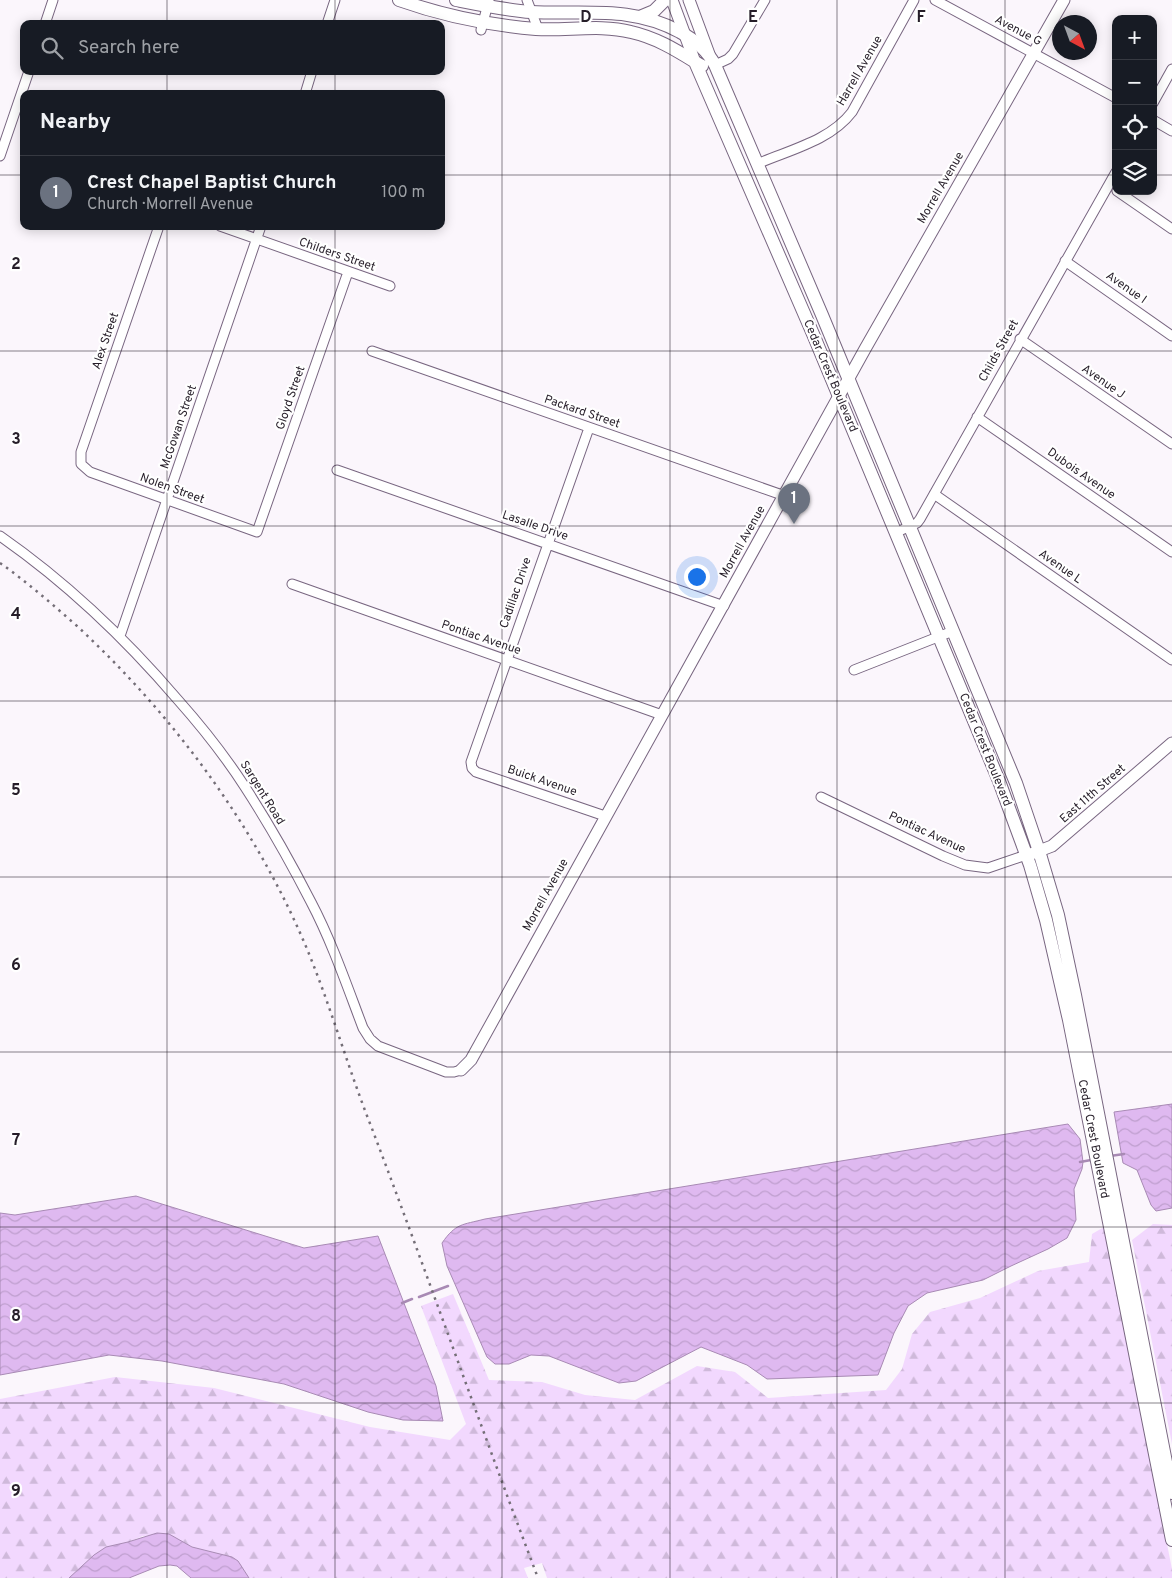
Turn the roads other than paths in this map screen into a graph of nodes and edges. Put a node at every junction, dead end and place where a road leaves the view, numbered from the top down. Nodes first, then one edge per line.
1 (52, 0) edge
2 (335, 0) edge
3 (399, 0) edge
4 (456, 0) edge
5 (665, 0) edge
6 (672, 0) edge
7 (689, 0) edge
8 (765, 0) edge
9 (914, 0) edge
10 (935, 0) edge
11 (1064, 0) edge
12 (488, 3) edge
13 (530, 6) edge
14 (642, 16) junction
15 (45, 20) edge
16 (328, 20) edge
17 (482, 26) junction
18 (538, 29) junction
19 (685, 34) junction
20 (1033, 53) junction
21 (712, 60) junction
22 (695, 62) junction
23 (1172, 69) edge
24 (27, 75) edge
25 (311, 75) edge
26 (22, 90) edge
27 (305, 90) edge
28 (20, 95) edge
29 (1112, 96) edge
30 (1157, 96) edge
31 (1157, 122) edge
32 (1172, 131) edge
33 (0, 156) edge
34 (757, 164) junction
35 (742, 170) junction
36 (1112, 192) edge
37 (1123, 195) edge
38 (1172, 229) edge
39 (158, 230) edge
40 (231, 230) edge
41 (260, 230) edge
42 (257, 239) junction
43 (1065, 261) junction
44 (348, 272) junction
45 (390, 286) dead end
46 (1172, 336) edge
47 (1020, 339) junction
48 (372, 351) dead end
49 (848, 380) junction
50 (839, 399) junction
51 (977, 417) junction
52 (588, 428) junction
53 (1172, 444) edge
54 (81, 464) joint
55 (337, 470) dead end
56 (934, 494) junction
57 (785, 496) junction
58 (168, 500) junction
59 (910, 527) junction
60 (258, 532) joint
61 (895, 533) junction
62 (0, 536) edge
63 (547, 543) junction
64 (1172, 552) edge
65 (292, 584) dead end
66 (724, 606) junction
67 (953, 630) junction
68 (120, 636) junction
69 (938, 637) junction
70 (506, 660) junction
71 (1172, 660) edge
72 (854, 670) dead end
73 (662, 715) junction
74 (1172, 743) edge
75 (472, 768) joint
76 (821, 797) dead end
77 (605, 816) junction
78 (1040, 851) junction
79 (1026, 855) junction
80 (1074, 1019) junction
81 (461, 1070) joint
82 (1172, 1493) edge
83 (1172, 1540) edge

1 - 15 street
2 - 16 street
3 - 17 main road
4 - 12 main road
5 - 14 main road
6 - 19 street, Cedar Crest Boulevard
7 - 21 street, Cedar Crest Boulevard
8 - 21 street
9 - 34 street, Harrell Avenue
10 - 20 street, Avenue G
11 - 20 street, Morrell Avenue
12 - 13 main road
12 - 17 street
13 - 14 main road
13 - 18 street
14 - 19 main road
17 - 18 main road
18 - 22 main road
19 - 21 main road
19 - 22 street, Cedar Crest Boulevard
20 - 29 street, Avenue G
20 - 49 street, Morrell Avenue
21 - 22 main road
21 - 34 main road, Cedar Crest Boulevard
22 - 35 main road, Cedar Crest Boulevard
23 - 30 street
24 - 26 street
25 - 27 street
28 - 33 street
31 - 32 street
34 - 35 main road
34 - 49 main road, Cedar Crest Boulevard
35 - 50 main road, Cedar Crest Boulevard
36 - 43 street, Childs Street
37 - 38 street
39 - 54 street, Alex Street
40 - 42 street, Childers Street
41 - 42 street, McGowan Street
42 - 44 street, Childers Street
42 - 58 street, McGowan Street
43 - 46 street, Avenue I
43 - 47 street, Childs Street
44 - 45 street, Childers Street
44 - 60 street, Gloyd Street
47 - 51 street, Childs Street
47 - 53 street, Avenue J
48 - 52 street, Packard Street
49 - 50 street, Morrell Avenue
49 - 59 main road, Cedar Crest Boulevard
50 - 57 street, Morrell Avenue
50 - 61 main road, Cedar Crest Boulevard
51 - 56 street, Childs Street
51 - 64 street, Dubois Avenue
52 - 57 street, Packard Street
52 - 63 street, Cadillac Drive
54 - 58 street, Nolen Street
55 - 63 street, Lasalle Drive
56 - 59 street, Childs Street
56 - 71 street, Avenue L
57 - 66 street, Morrell Avenue
58 - 60 street, Nolen Street
58 - 68 street, McGowan Street
59 - 61 street, Childs Street
59 - 67 main road, Cedar Crest Boulevard
61 - 69 main road, Cedar Crest Boulevard
62 - 68 street, Sargent Road
63 - 66 street, Lasalle Drive
63 - 70 street, Cadillac Drive
65 - 70 street, Pontiac Avenue
66 - 73 street, Morrell Avenue
67 - 69 street
67 - 78 main road, Cedar Crest Boulevard
68 - 81 street, Sargent Road
69 - 72 street
69 - 79 main road, Cedar Crest Boulevard
70 - 73 street, Pontiac Avenue
70 - 75 street, Cadillac Drive
73 - 77 street, Morrell Avenue
74 - 78 street, East 11th Street
75 - 77 street, Buick Avenue
76 - 79 street, Pontiac Avenue
77 - 81 street, Morrell Avenue
78 - 79 street, East 11th Street
78 - 80 main road, Cedar Crest Boulevard
79 - 80 main road, Cedar Crest Boulevard
80 - 82 main road, Cedar Crest Boulevard
80 - 83 main road, Cedar Crest Boulevard

